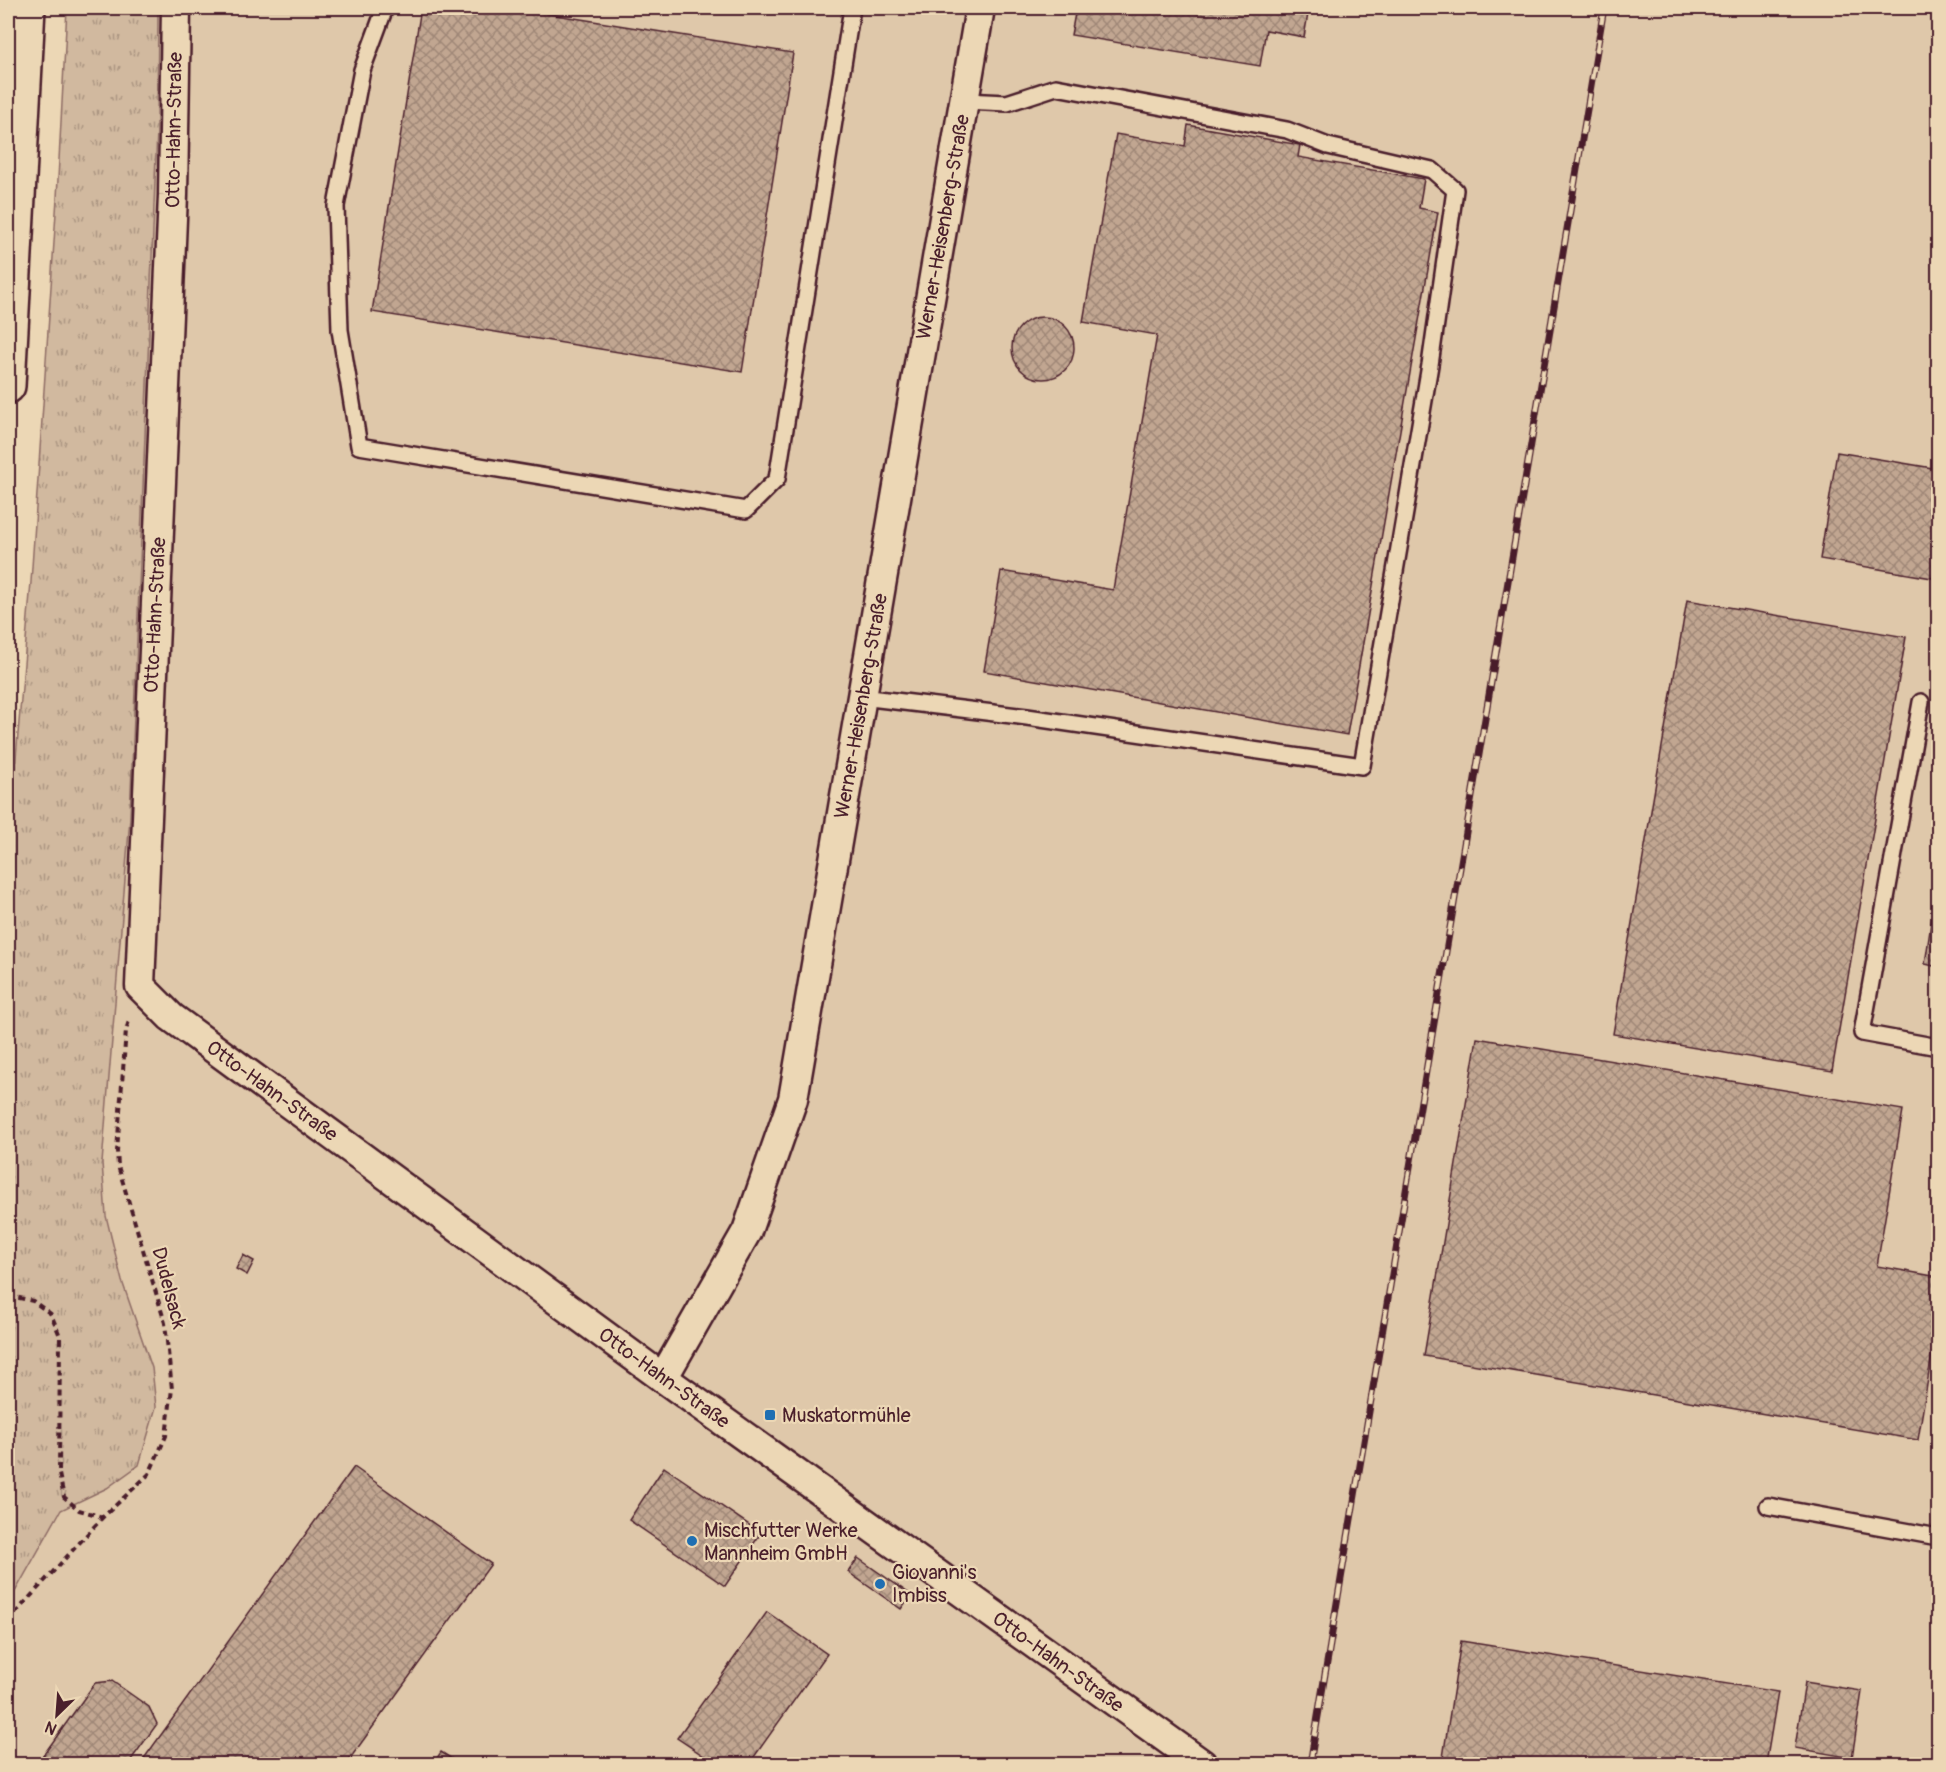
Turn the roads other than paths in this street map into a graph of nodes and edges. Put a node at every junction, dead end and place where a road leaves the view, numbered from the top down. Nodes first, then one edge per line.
1 (28, 8) edge
2 (176, 8) edge
3 (385, 8) edge
4 (852, 8) edge
5 (980, 8) edge
6 (964, 101) junction
7 (8, 386) edge
8 (862, 697) junction
9 (1921, 702) dead end
10 (1938, 1047) edge
11 (663, 1378) junction
12 (1768, 1506) dead end
13 (1938, 1537) edge
14 (1202, 1764) edge

1 - 7 main road
2 - 11 street, Otto-Hahn-Straße
3 - 4 lane
5 - 6 street, Werner-Heisenberg-Straße
6 - 8 street, Werner-Heisenberg-Straße
6 - 8 lane
8 - 11 street, Werner-Heisenberg-Straße
9 - 10 lane
11 - 14 street, Otto-Hahn-Straße
12 - 13 lane

